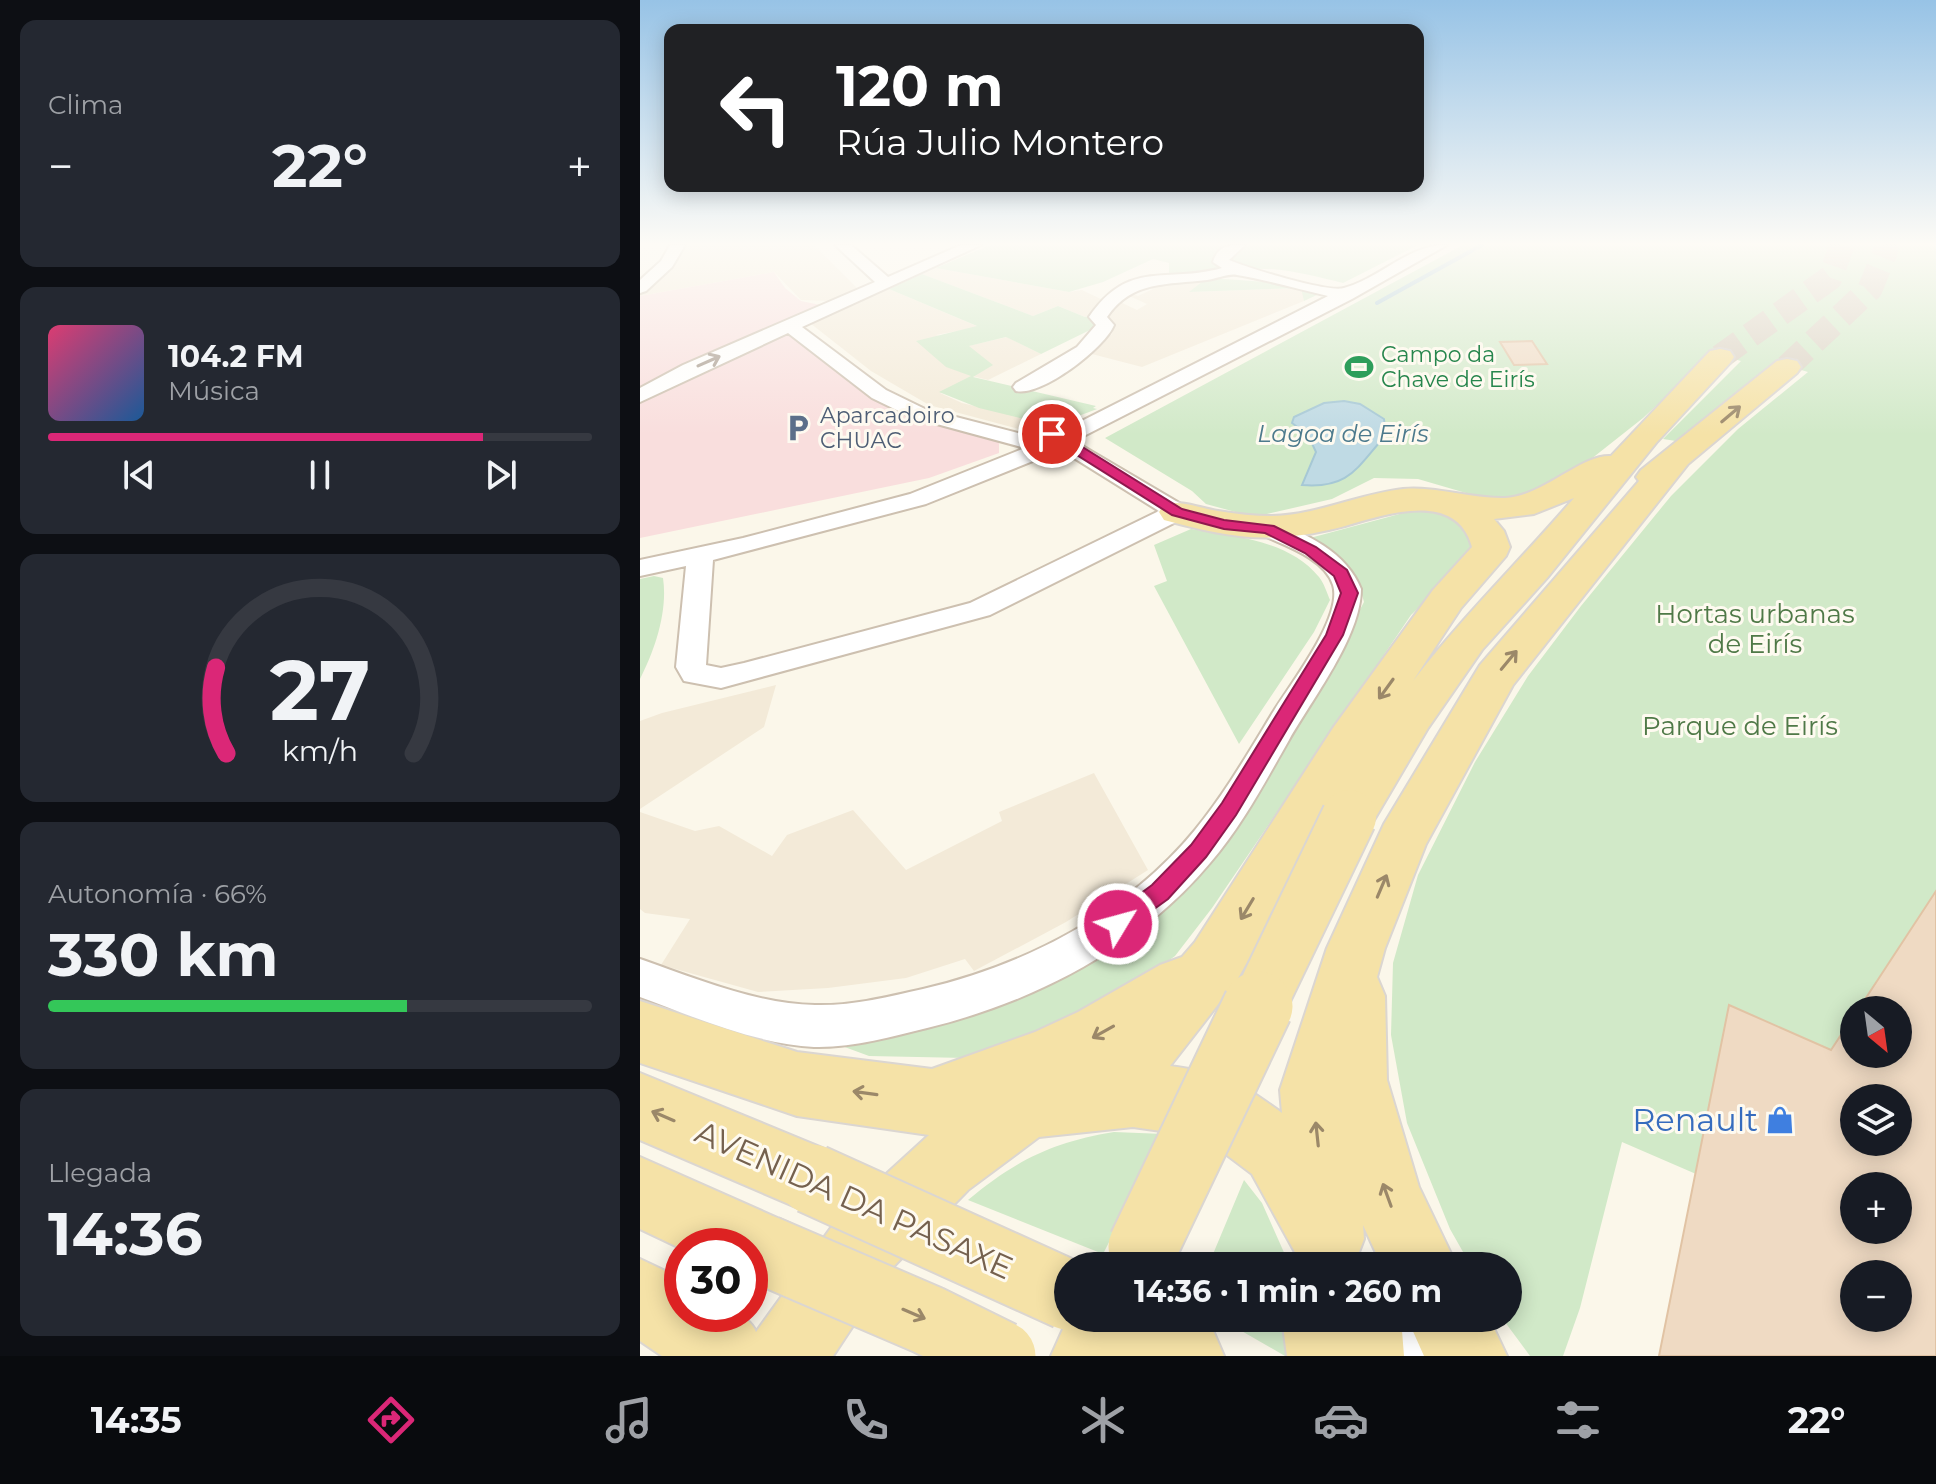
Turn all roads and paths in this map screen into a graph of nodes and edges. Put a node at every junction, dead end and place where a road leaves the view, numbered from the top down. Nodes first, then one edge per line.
1 (829, 308) edge
2 (1102, 308) edge
3 (1321, 308) edge
4 (787, 327) junction
5 (1720, 357) tunnel mouth
6 (1787, 367) tunnel mouth
7 (1023, 387) dead end
8 (640, 396) edge
9 (1072, 442) junction
10 (1034, 448) junction
11 (1660, 448) junction
12 (1609, 463) junction
13 (1439, 501) junction
14 (1177, 512) junction
15 (1269, 529) junction
16 (700, 557) junction
17 (640, 568) edge
18 (1431, 626) junction
19 (1356, 948) junction
20 (1216, 961) junction
21 (640, 978) edge
22 (640, 1032) edge
23 (925, 1102) junction
24 (1054, 1102) junction
25 (640, 1106) edge
26 (640, 1192) edge
27 (1140, 1252) edge
28 (1325, 1252) edge
29 (1327, 1252) edge
30 (1413, 1252) edge
31 (1054, 1289) edge
32 (640, 1297) edge
33 (1102, 1332) edge
34 (1142, 1332) edge
35 (1323, 1332) edge
36 (1363, 1332) edge
37 (1396, 1332) edge
38 (1454, 1332) edge
39 (775, 1352) edge
40 (1001, 1356) edge
41 (1091, 1356) edge
42 (1184, 1356) edge
43 (1327, 1356) edge
44 (1364, 1356) edge
45 (1421, 1356) edge
46 (1467, 1356) edge

1 - 4 street
2 - 7 street
3 - 9 street
8 -> 4 street
4 - 10 street
5 - 11 main road
11 -> 6 main road
9 - 10 street
9 - 14 street
10 - 16 street
11 - 12 main road
19 -> 11 main road
11 - 27 main road, bridge
12 - 13 main road
12 - 18 main road
13 - 15 main road
13 - 18 main road
14 - 15 main road
14 - 16 street
15 - 21 street
16 - 17 street
18 -> 20 main road
29 -> 19 main road
30 -> 19 main road
20 -> 23 main road
20 - 24 main road
23 -> 22 main road
23 - 24 main road
24 - 28 main road
24 - 39 main road
31 -> 25 main road, AVENIDA DA PASAXE, bridge
26 -> 40 main road, bridge
32 - 39 main road
33 - 41 main road
34 - 42 main road
35 - 43 main road
36 - 44 main road
37 - 45 street
38 - 46 main road

